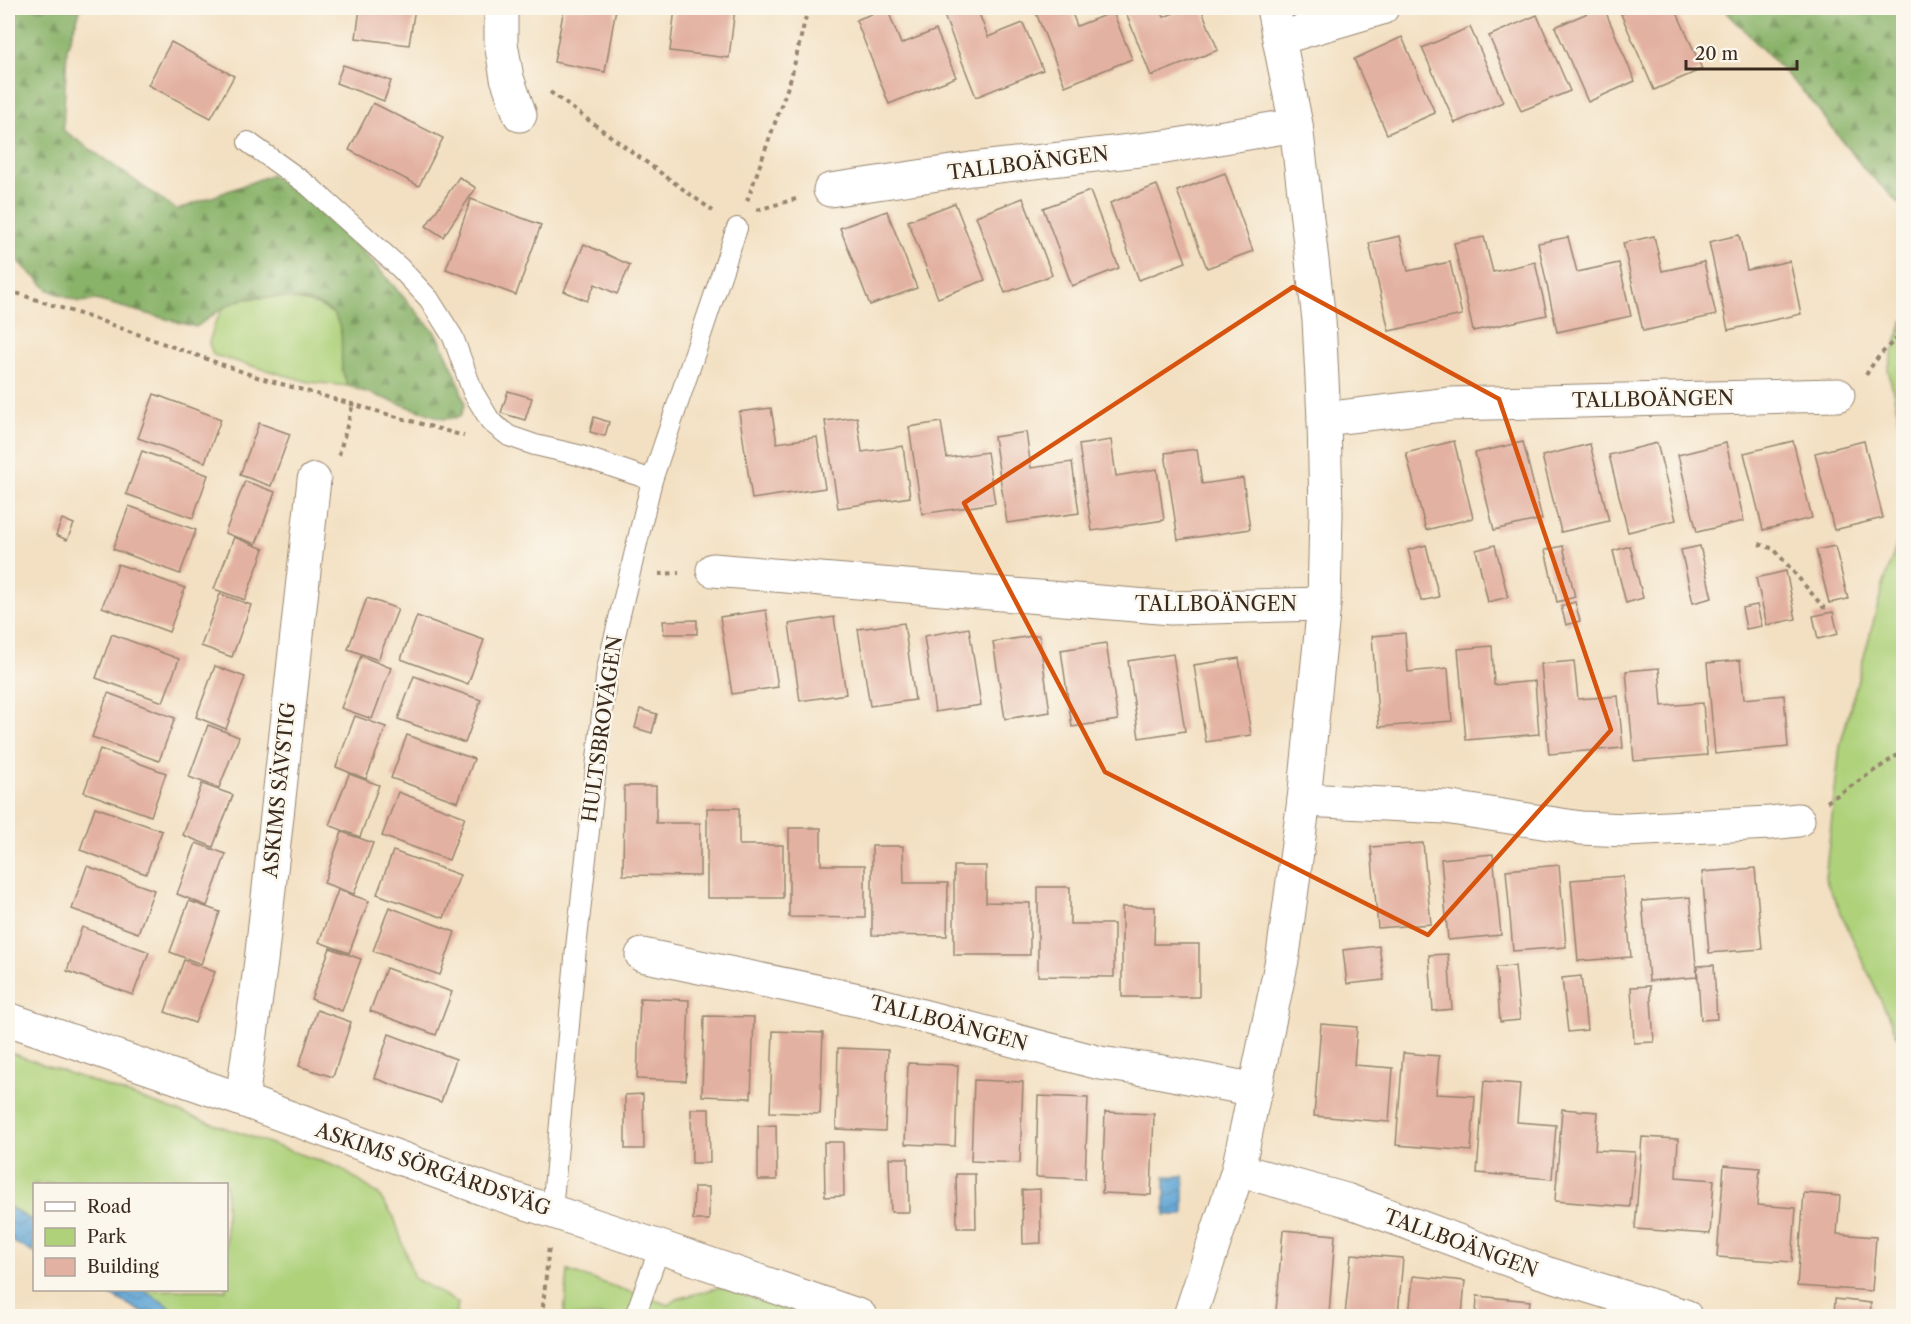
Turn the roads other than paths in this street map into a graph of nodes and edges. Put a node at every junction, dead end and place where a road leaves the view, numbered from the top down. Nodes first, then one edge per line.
1 (501, 8) edge
2 (1382, 8) edge
3 (1276, 23) edge
4 (520, 116) dead end
5 (1296, 124) junction
6 (248, 142) dead end
7 (830, 190) road end
8 (740, 221) road end
9 (1838, 394) road end
10 (1324, 419) junction
11 (314, 480) road end
12 (652, 480) junction
13 (713, 570) road end
14 (1324, 604) junction
15 (1304, 800) junction
16 (1798, 820) road end
17 (642, 955) dead end
18 (8, 1019) edge
19 (1256, 1090) junction
20 (242, 1100) junction
21 (1238, 1170) junction
22 (552, 1211) junction
23 (660, 1247) junction
24 (635, 1317) edge
25 (860, 1317) edge
26 (1190, 1317) edge
27 (1684, 1317) edge

1 - 4 street
2 - 3 street, TALLBOÄNGEN
3 - 5 street, TALLBOÄNGEN
5 - 7 street, TALLBOÄNGEN
5 - 10 street, TALLBOÄNGEN
6 - 12 lane
8 - 12 lane, HULTSBROVÄGEN
9 - 10 street, TALLBOÄNGEN
10 - 14 street, TALLBOÄNGEN
11 - 20 street, ASKIMS SÄVSTIG
12 - 22 lane, HULTSBROVÄGEN
13 - 14 street, TALLBOÄNGEN
14 - 15 street, TALLBOÄNGEN
15 - 16 street
15 - 19 street, TALLBOÄNGEN
17 - 19 street, TALLBOÄNGEN
18 - 20 street, ASKIMS SÖRGÅRDSVÄG
19 - 21 street, TALLBOÄNGEN
20 - 22 street, ASKIMS SÖRGÅRDSVÄG
21 - 26 street, TALLBOÄNGEN
21 - 27 street, TALLBOÄNGEN
22 - 23 street, ASKIMS SÖRGÅRDSVÄG
23 - 24 lane
23 - 25 street, ASKIMS SÖRGÅRDSVÄG

